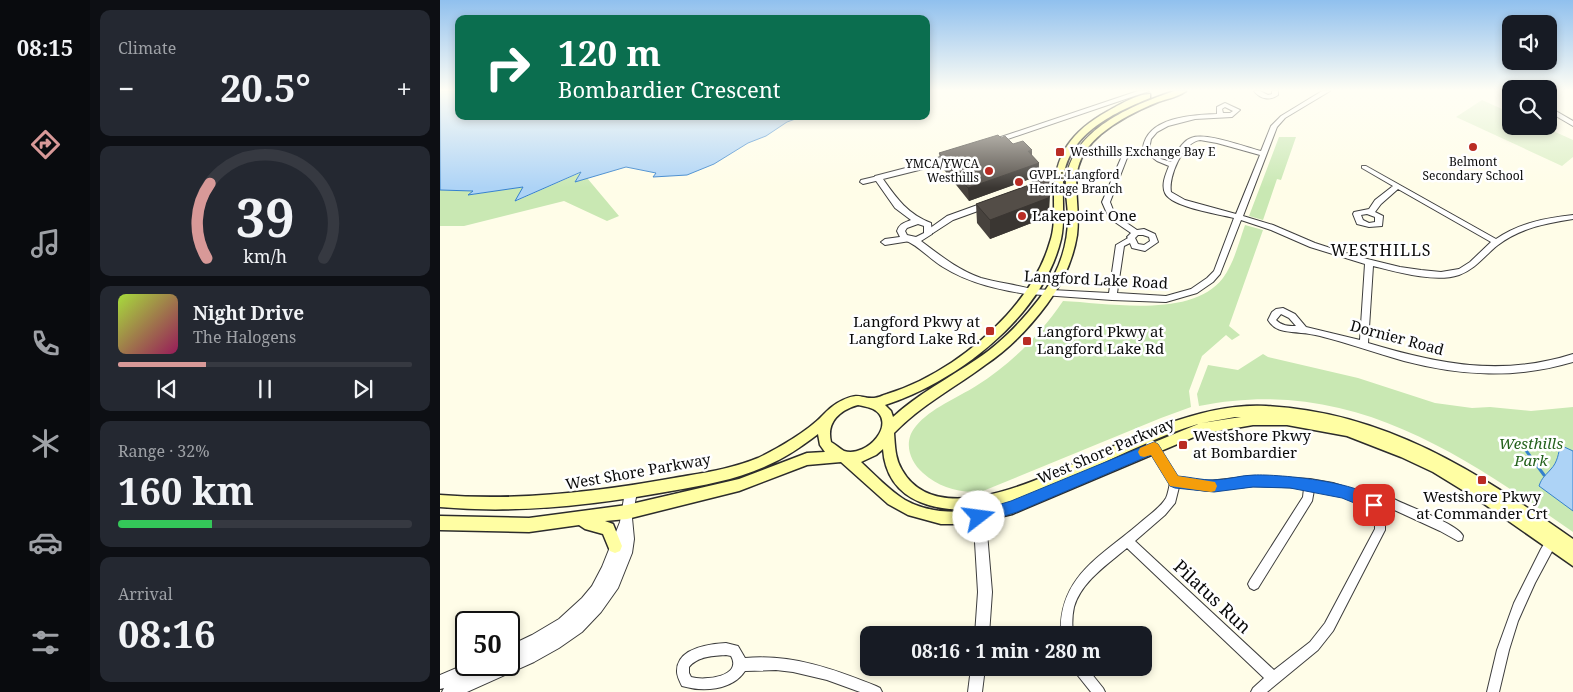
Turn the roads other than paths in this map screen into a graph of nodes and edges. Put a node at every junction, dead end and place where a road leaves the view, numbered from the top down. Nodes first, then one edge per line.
1 (1045, 123) edge
2 (1095, 123) edge
3 (1113, 123) edge
4 (1168, 123) edge
5 (1276, 123) edge
6 (988, 142) edge
7 (1146, 150) junction
8 (960, 152) edge
9 (1261, 154) junction
10 (1174, 165) junction
11 (1364, 167) dead end
12 (878, 178) junction
13 (863, 182) dead end
14 (1058, 186) junction
15 (1071, 186) junction
16 (1397, 186) junction
17 (1030, 190) edge
18 (992, 203) edge
19 (898, 206) junction
20 (1371, 212) dead end
21 (1573, 217) edge
22 (1238, 218) junction
23 (925, 228) junction
24 (902, 229) junction
25 (910, 240) junction
26 (1496, 242) junction
27 (933, 254) junction
28 (1368, 261) junction
29 (1032, 292) junction
30 (1049, 294) junction
31 (1112, 298) junction
32 (1303, 329) dead end
33 (1364, 344) junction
34 (1573, 358) edge
35 (875, 403) junction
36 (827, 420) junction
37 (888, 432) junction
38 (1150, 443) junction
39 (844, 457) junction
40 (1175, 482) junction
41 (1310, 484) junction
42 (631, 492) junction
43 (440, 501) edge
44 (978, 503) junction
45 (1374, 505) junction
46 (979, 517) junction
47 (626, 518) junction
48 (576, 520) junction
49 (440, 523) edge
50 (1458, 536) dead end
51 (1554, 539) junction
52 (1127, 540) junction
53 (615, 546) junction
54 (1573, 547) edge
55 (1573, 560) edge
56 (1254, 584) dead end
57 (983, 626) edge
58 (1066, 626) edge
59 (520, 648) edge
60 (740, 665) dead end
61 (455, 676) edge
62 (977, 676) edge
63 (1086, 676) edge
64 (1273, 678) junction
65 (440, 682) edge
66 (449, 692) edge
67 (876, 692) edge
68 (974, 692) edge
69 (1099, 692) edge
70 (1256, 692) edge
71 (1493, 692) edge

1 - 6 street
2 - 14 main road
3 - 15 main road
4 - 7 street
5 - 9 street, Langford Lake Road
7 - 10 street
7 - 31 street
8 - 12 street
9 - 10 street
9 - 22 street, Langford Lake Road
10 - 22 street
11 - 16 street
12 - 13 street
12 - 19 street
14 - 15 street
14 - 17 street
14 - 29 main road
15 - 30 main road
16 - 20 street
16 - 26 street
18 - 23 street
19 - 23 street
19 - 24 street
21 - 26 street
22 - 28 street
22 - 31 street, Langford Lake Road
23 - 24 street
23 - 25 street
23 - 27 street, Langford Lake Road
24 - 25 street, Langford Lake Road
24 - 25 street
25 - 27 street, Langford Lake Road
26 - 28 street
27 - 29 street, Langford Lake Road
28 - 33 street
29 - 30 street, Langford Lake Road
29 - 35 main road
30 - 31 street, Langford Lake Road
30 - 37 main road
32 - 33 street, Dornier Road
33 - 34 street, Dornier Road
35 - 36 main road
35 - 37 main road
36 - 39 main road
36 - 42 main road, West Shore Parkway
37 - 39 main road
37 - 44 main road, West Shore Parkway
38 - 40 street
38 - 44 main road, West Shore Parkway
38 - 46 main road, West Shore Parkway
38 - 51 main road, West Shore Parkway
39 - 46 main road, West Shore Parkway
39 - 47 main road
40 - 41 street
40 - 52 street
41 - 45 street
41 - 56 street
42 - 43 main road, West Shore Parkway
42 - 47 street
44 - 46 street
45 - 50 street
45 - 64 street
46 - 57 street
47 - 48 main road
47 - 53 street
47 - 66 street
48 - 49 main road
48 - 53 main road
51 - 54 main road, West Shore Parkway
51 - 55 main road, West Shore Parkway
51 - 71 street
52 - 58 street
52 - 64 street, Pilatus Run
53 - 59 street
60 - 67 street
61 - 65 street
62 - 68 street
63 - 69 street
64 - 70 street

